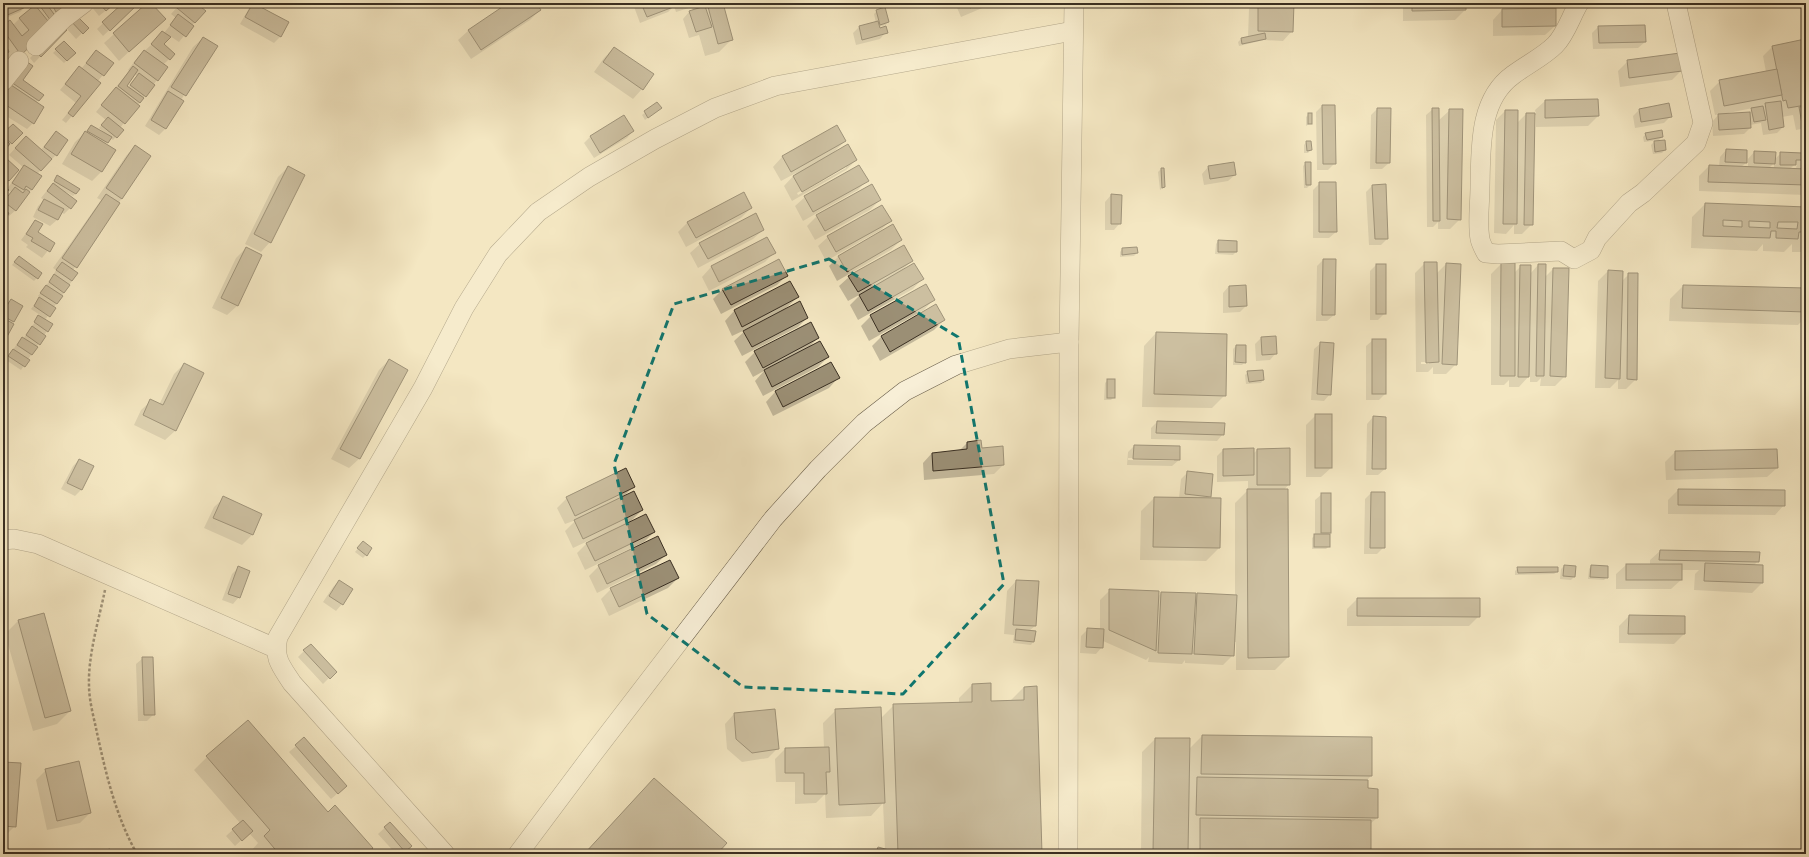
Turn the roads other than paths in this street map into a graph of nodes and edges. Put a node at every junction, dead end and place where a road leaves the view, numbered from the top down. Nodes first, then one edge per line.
1 (84, 3) edge
2 (1074, 3) edge
3 (1579, 3) edge
4 (1676, 3) edge
5 (1073, 31) junction
6 (36, 46) dead end
7 (19, 61) dead end
8 (3, 80) edge
9 (1069, 342) junction
10 (3, 540) edge
11 (275, 648) junction
12 (445, 854) edge
13 (518, 854) edge
14 (1068, 854) edge

1 - 6 street
2 - 5 street
3 - 4 street
5 - 9 street
5 - 11 street
7 - 8 street
9 - 13 street
9 - 14 street
10 - 11 street
11 - 12 street

